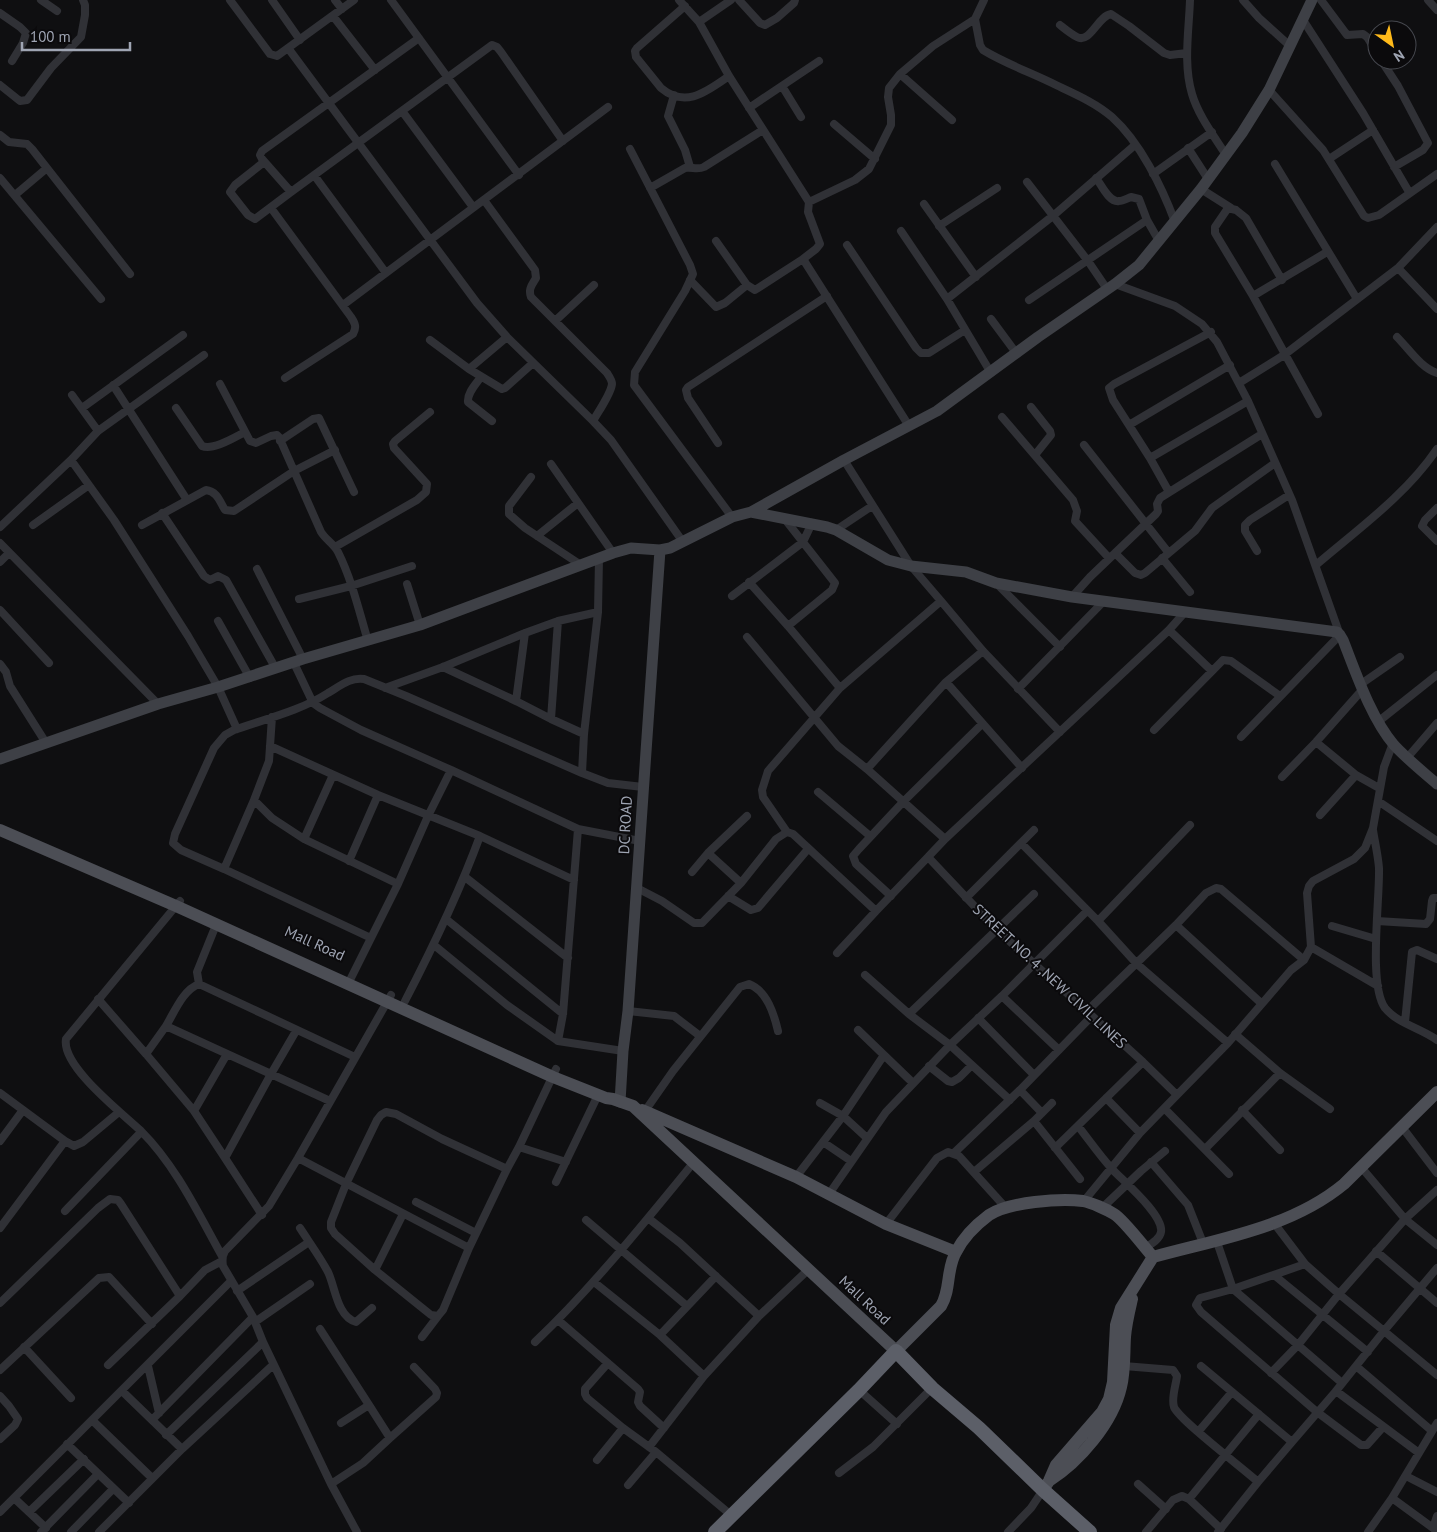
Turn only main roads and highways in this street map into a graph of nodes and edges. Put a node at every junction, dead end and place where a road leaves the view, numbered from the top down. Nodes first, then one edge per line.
1 (1313, 1) edge
2 (752, 512) junction
3 (660, 550) junction
4 (0, 759) edge
5 (1437, 784) edge
6 (0, 821) edge
7 (0, 830) edge
8 (178, 904) junction
9 (349, 981) junction
10 (388, 998) junction
11 (554, 1073) junction
12 (1437, 1092) edge
13 (622, 1102) junction
14 (956, 1252) junction
15 (1149, 1252) junction
16 (1134, 1288) junction
17 (896, 1351) junction
18 (1046, 1485) junction
19 (714, 1532) edge
20 (1090, 1532) edge

1 - 2 main road
2 - 3 main road
2 - 5 main road
3 - 4 main road
3 - 13 main road, DC ROAD
6 - 8 main road, Mall Road
7 - 8 main road, Mall Road
8 - 9 main road, Mall Road
8 - 9 main road, Mall Road
9 - 10 main road, Mall Road
10 - 11 main road, Mall Road
10 - 11 main road, Mall Road
11 - 13 main road, Mall Road
11 - 13 main road, Mall Road
12 - 15 main road
13 - 14 main road
13 - 17 main road, Mall Road
14 - 15 main road
14 - 17 main road
15 - 16 main road
16 - 18 main road
16 - 18 main road
17 - 18 highway, Mall Road
17 - 19 highway
18 - 20 highway, Mall Road

